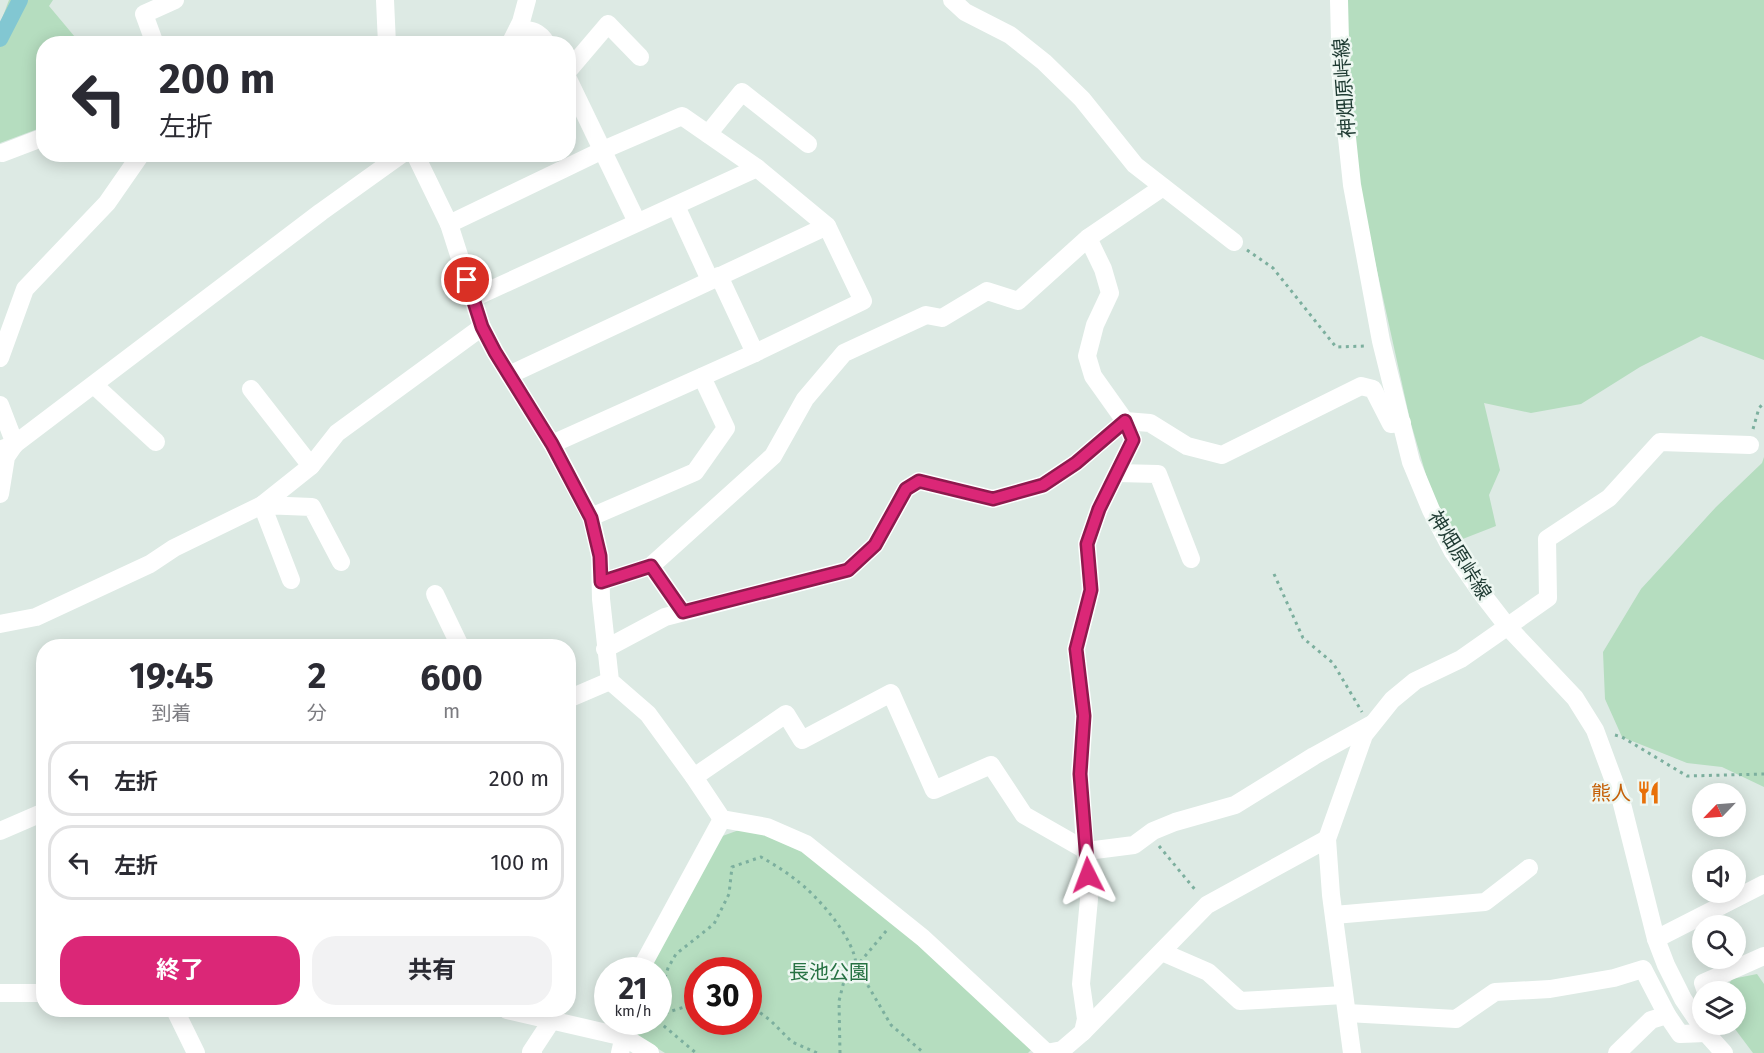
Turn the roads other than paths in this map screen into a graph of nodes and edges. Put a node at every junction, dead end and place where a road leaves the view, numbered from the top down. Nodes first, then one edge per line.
1 (175, 0) edge
2 (385, 0) edge
3 (527, 0) edge
4 (951, 0) edge
5 (1339, 0) edge
6 (152, 36) edge
7 (387, 36) edge
8 (514, 36) edge
9 (542, 36) edge
10 (640, 57) dead end
11 (576, 62) edge
12 (576, 95) edge
13 (708, 134) junction
14 (36, 140) edge
15 (808, 144) dead end
16 (603, 150) junction
17 (2, 153) dead end
18 (135, 162) edge
19 (391, 162) edge
20 (419, 162) edge
21 (758, 168) junction
22 (1163, 187) junction
23 (676, 206) junction
24 (637, 222) junction
25 (449, 224) junction
26 (827, 226) junction
27 (1088, 238) junction
28 (1234, 242) road end
29 (715, 278) junction
30 (473, 298) junction
31 (482, 327) junction
32 (755, 353) junction
33 (0, 358) edge
34 (509, 375) junction
35 (702, 377) junction
36 (94, 385) junction
37 (251, 389) dead end
38 (0, 405) edge
39 (1125, 421) junction
40 (1402, 423) junction
41 (156, 442) dead end
42 (552, 444) junction
43 (1749, 446) road end
44 (7, 447) edge
45 (311, 466) junction
46 (1117, 473) junction
47 (0, 494) edge
48 (262, 505) junction
49 (591, 518) junction
50 (1191, 559) dead end
51 (341, 562) dead end
52 (651, 566) junction
53 (291, 580) dead end
54 (601, 582) junction
55 (435, 594) dead end
56 (683, 612) junction
57 (0, 624) edge
58 (1508, 626) junction
59 (457, 639) edge
60 (605, 649) junction
61 (610, 681) junction
62 (576, 696) edge
63 (1370, 725) junction
64 (694, 777) junction
65 (36, 815) edge
66 (722, 819) junction
67 (0, 831) edge
68 (1327, 839) junction
69 (1087, 851) junction
70 (1529, 868) dead end
71 (1764, 884) edge
72 (1334, 915) junction
73 (1656, 939) junction
74 (1162, 951) junction
75 (1764, 956) edge
76 (647, 957) edge
77 (1708, 981) edge
78 (0, 993) edge
79 (36, 993) edge
80 (1346, 1004) junction
81 (1692, 1010) edge
82 (1667, 1015) junction
83 (178, 1017) edge
84 (538, 1017) edge
85 (552, 1020) junction
86 (1083, 1032) junction
87 (1692, 1032) edge
88 (1712, 1035) edge
89 (623, 1037) edge
90 (1055, 1052) edge
91 (196, 1053) edge
92 (533, 1053) edge
93 (650, 1053) edge
94 (1352, 1053) edge
95 (1617, 1053) edge
96 (1724, 1053) edge

1 - 6 street
2 - 7 street
3 - 8 street
4 - 22 street
5 - 40 street, 神畑原峠線
8 - 9 street
10 - 11 street
12 - 16 street
13 - 15 street
13 - 16 street
13 - 21 street
14 - 17 street
16 - 24 street
16 - 25 street
18 - 33 street
19 - 36 street
20 - 25 street
21 - 23 street
21 - 26 street
22 - 27 street
22 - 28 street
23 - 24 street
23 - 29 street
24 - 30 street
25 - 30 street
26 - 29 street
26 - 32 street
27 - 39 street
27 - 52 street
29 - 32 street
29 - 34 street
30 - 31 street
31 - 34 street
31 - 45 street
32 - 35 street
34 - 42 street
35 - 42 street
35 - 49 street
36 - 41 street
36 - 44 street
37 - 45 street
38 - 44 street
39 - 40 street
39 - 46 street
39 - 56 street
40 - 58 street, 神畑原峠線
42 - 49 street
43 - 58 street
44 - 47 street
45 - 48 street
46 - 50 street
46 - 69 street
48 - 51 street
48 - 53 street
48 - 57 street
49 - 54 street
52 - 54 street
52 - 56 street
54 - 60 street
55 - 59 street
56 - 60 street
58 - 63 street
58 - 73 street, 神畑原峠線
60 - 61 street
61 - 62 street
61 - 64 street
63 - 68 street
63 - 69 street
64 - 66 street
64 - 69 street
65 - 67 street
66 - 76 street
66 - 90 street
68 - 72 street
68 - 74 street
69 - 86 street
70 - 72 street
71 - 73 street
72 - 80 street
73 - 81 street, 神畑原峠線
74 - 80 street
74 - 86 street
75 - 77 street
78 - 79 street
80 - 82 street
80 - 94 street
82 - 87 street
82 - 95 street
83 - 91 street
84 - 85 street
85 - 89 street
85 - 92 street
86 - 90 street
88 - 96 street, 神畑原峠線
89 - 93 street

